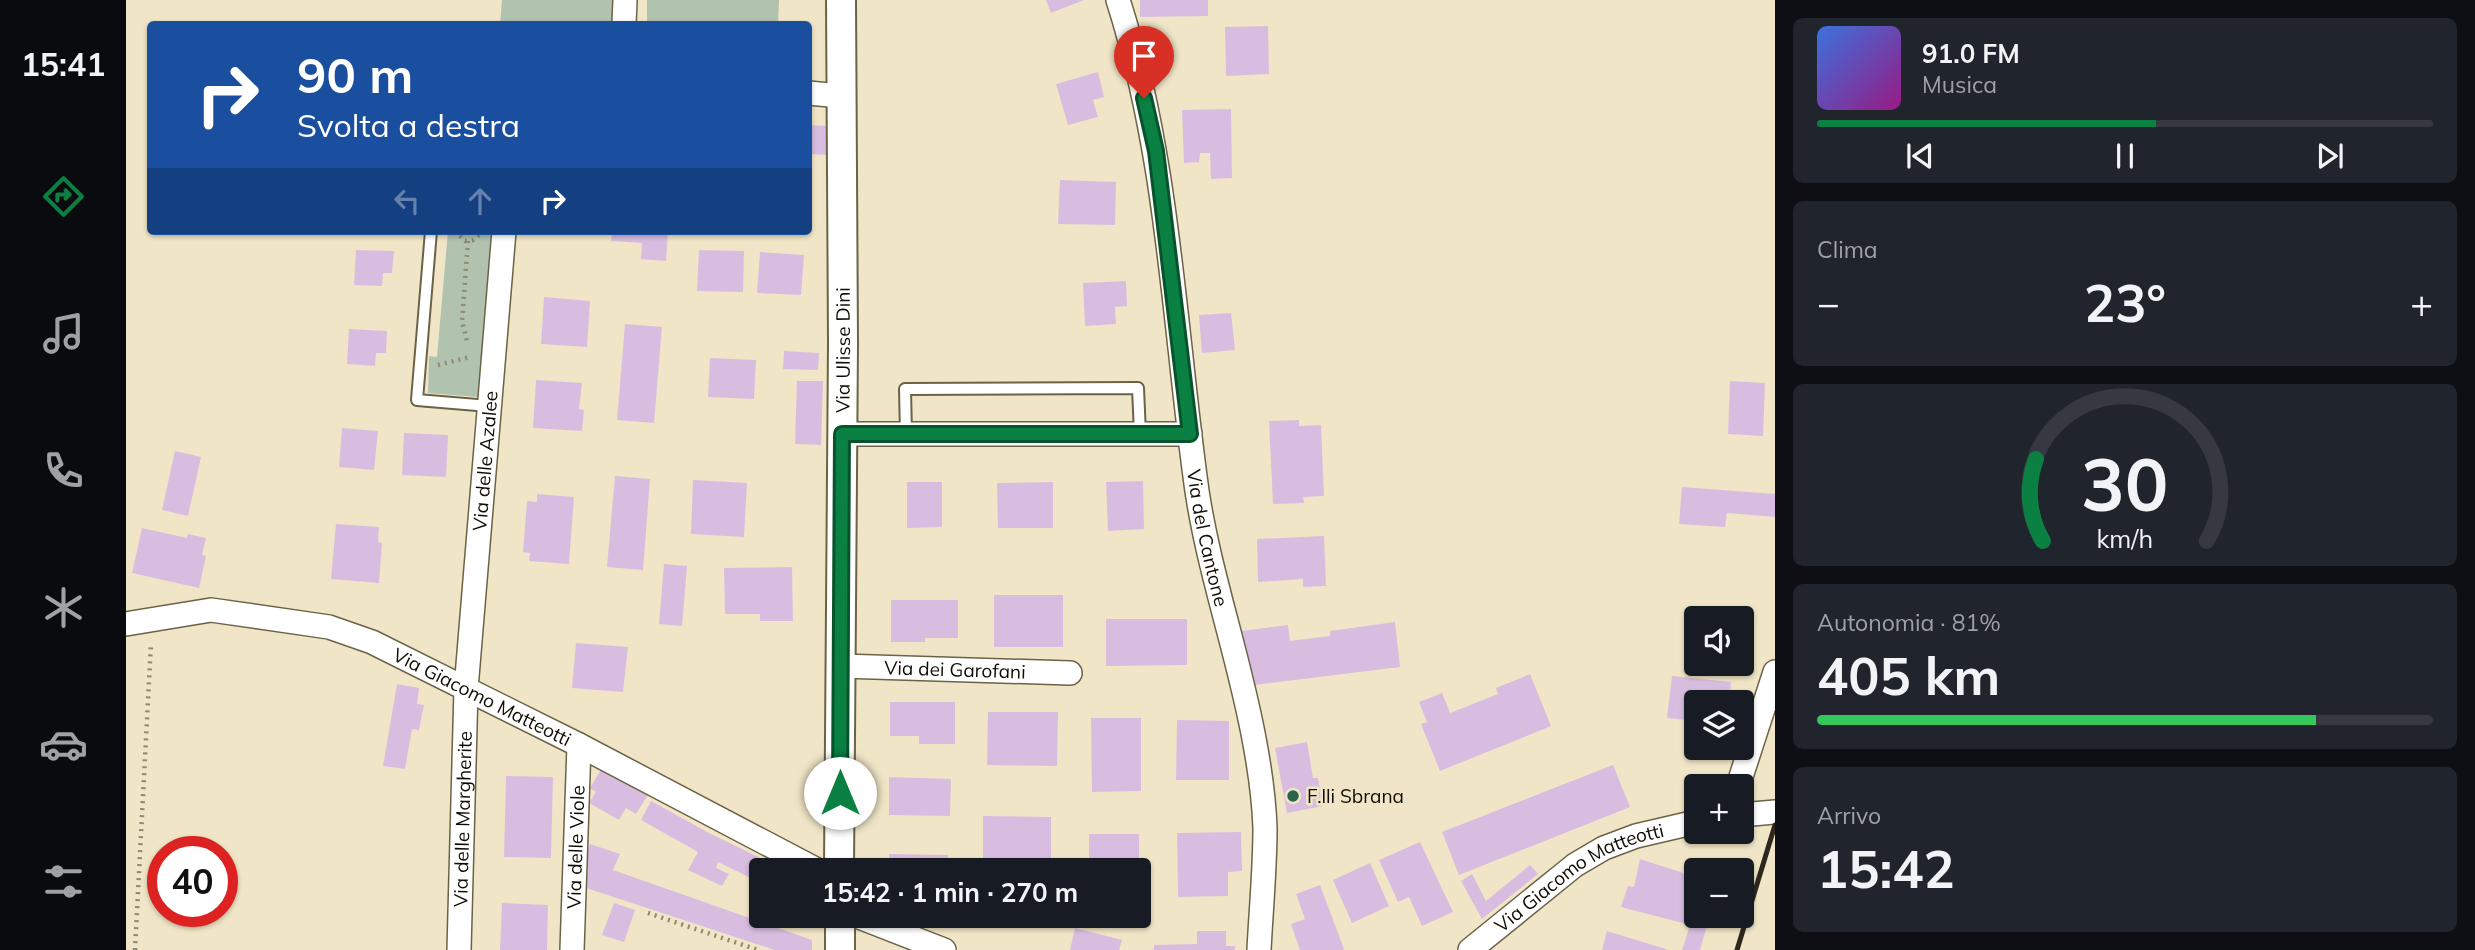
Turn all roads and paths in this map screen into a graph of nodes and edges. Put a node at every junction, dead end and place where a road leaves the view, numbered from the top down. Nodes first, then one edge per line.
1 (625, 0) edge
2 (841, 0) edge
3 (1118, 0) edge
4 (624, 21) edge
5 (812, 93) edge
6 (841, 96) junction
7 (431, 235) edge
8 (458, 235) edge
9 (478, 235) edge
10 (502, 235) edge
11 (468, 241) junction
12 (470, 357) junction
13 (420, 368) junction
14 (479, 405) junction
15 (842, 434) junction
16 (906, 434) junction
17 (1140, 434) junction
18 (1190, 434) junction
19 (152, 620) junction
20 (126, 624) edge
21 (841, 666) junction
22 (1070, 673) dead end
23 (1775, 673) edge
24 (466, 689) junction
25 (579, 745) junction
26 (1742, 774) edge
27 (1775, 812) edge
28 (1754, 814) edge
29 (1684, 825) edge
30 (794, 858) edge
31 (839, 858) edge
32 (648, 913) dead end
33 (840, 928) edge
34 (887, 928) edge
35 (135, 950) edge
36 (459, 950) edge
37 (572, 950) edge
38 (758, 950) edge
39 (840, 950) edge
40 (944, 950) edge
41 (1259, 950) edge
42 (1471, 950) edge

1 - 4 street
2 - 6 street, Via Ulisse Dini
3 - 18 street, Via del Cantone
5 - 6 street
6 - 15 street, Via Ulisse Dini
7 - 13 lane
8 - 11 path
9 - 11 path
10 - 14 street, Via delle Azalee
11 - 12 path
12 - 13 path
12 - 14 path
13 - 14 lane
14 - 24 street, Via delle Azalee
15 - 16 street
15 - 21 street, Via Ulisse Dini
16 - 17 street
16 - 17 lane
17 - 18 street
18 - 41 street, Via del Cantone
19 - 20 street, Via Giacomo Matteotti
19 - 24 street, Via Giacomo Matteotti
19 - 35 path
21 - 22 street, Via dei Garofani
21 - 31 street, Via Ulisse Dini
23 - 26 street
24 - 25 street, Via Giacomo Matteotti
24 - 36 street, Via delle Margherite
25 - 30 street, Via Giacomo Matteotti
25 - 37 street, Via delle Viole
27 - 28 street
29 - 42 street, Via Giacomo Matteotti
32 - 38 path
33 - 39 street
34 - 40 street

